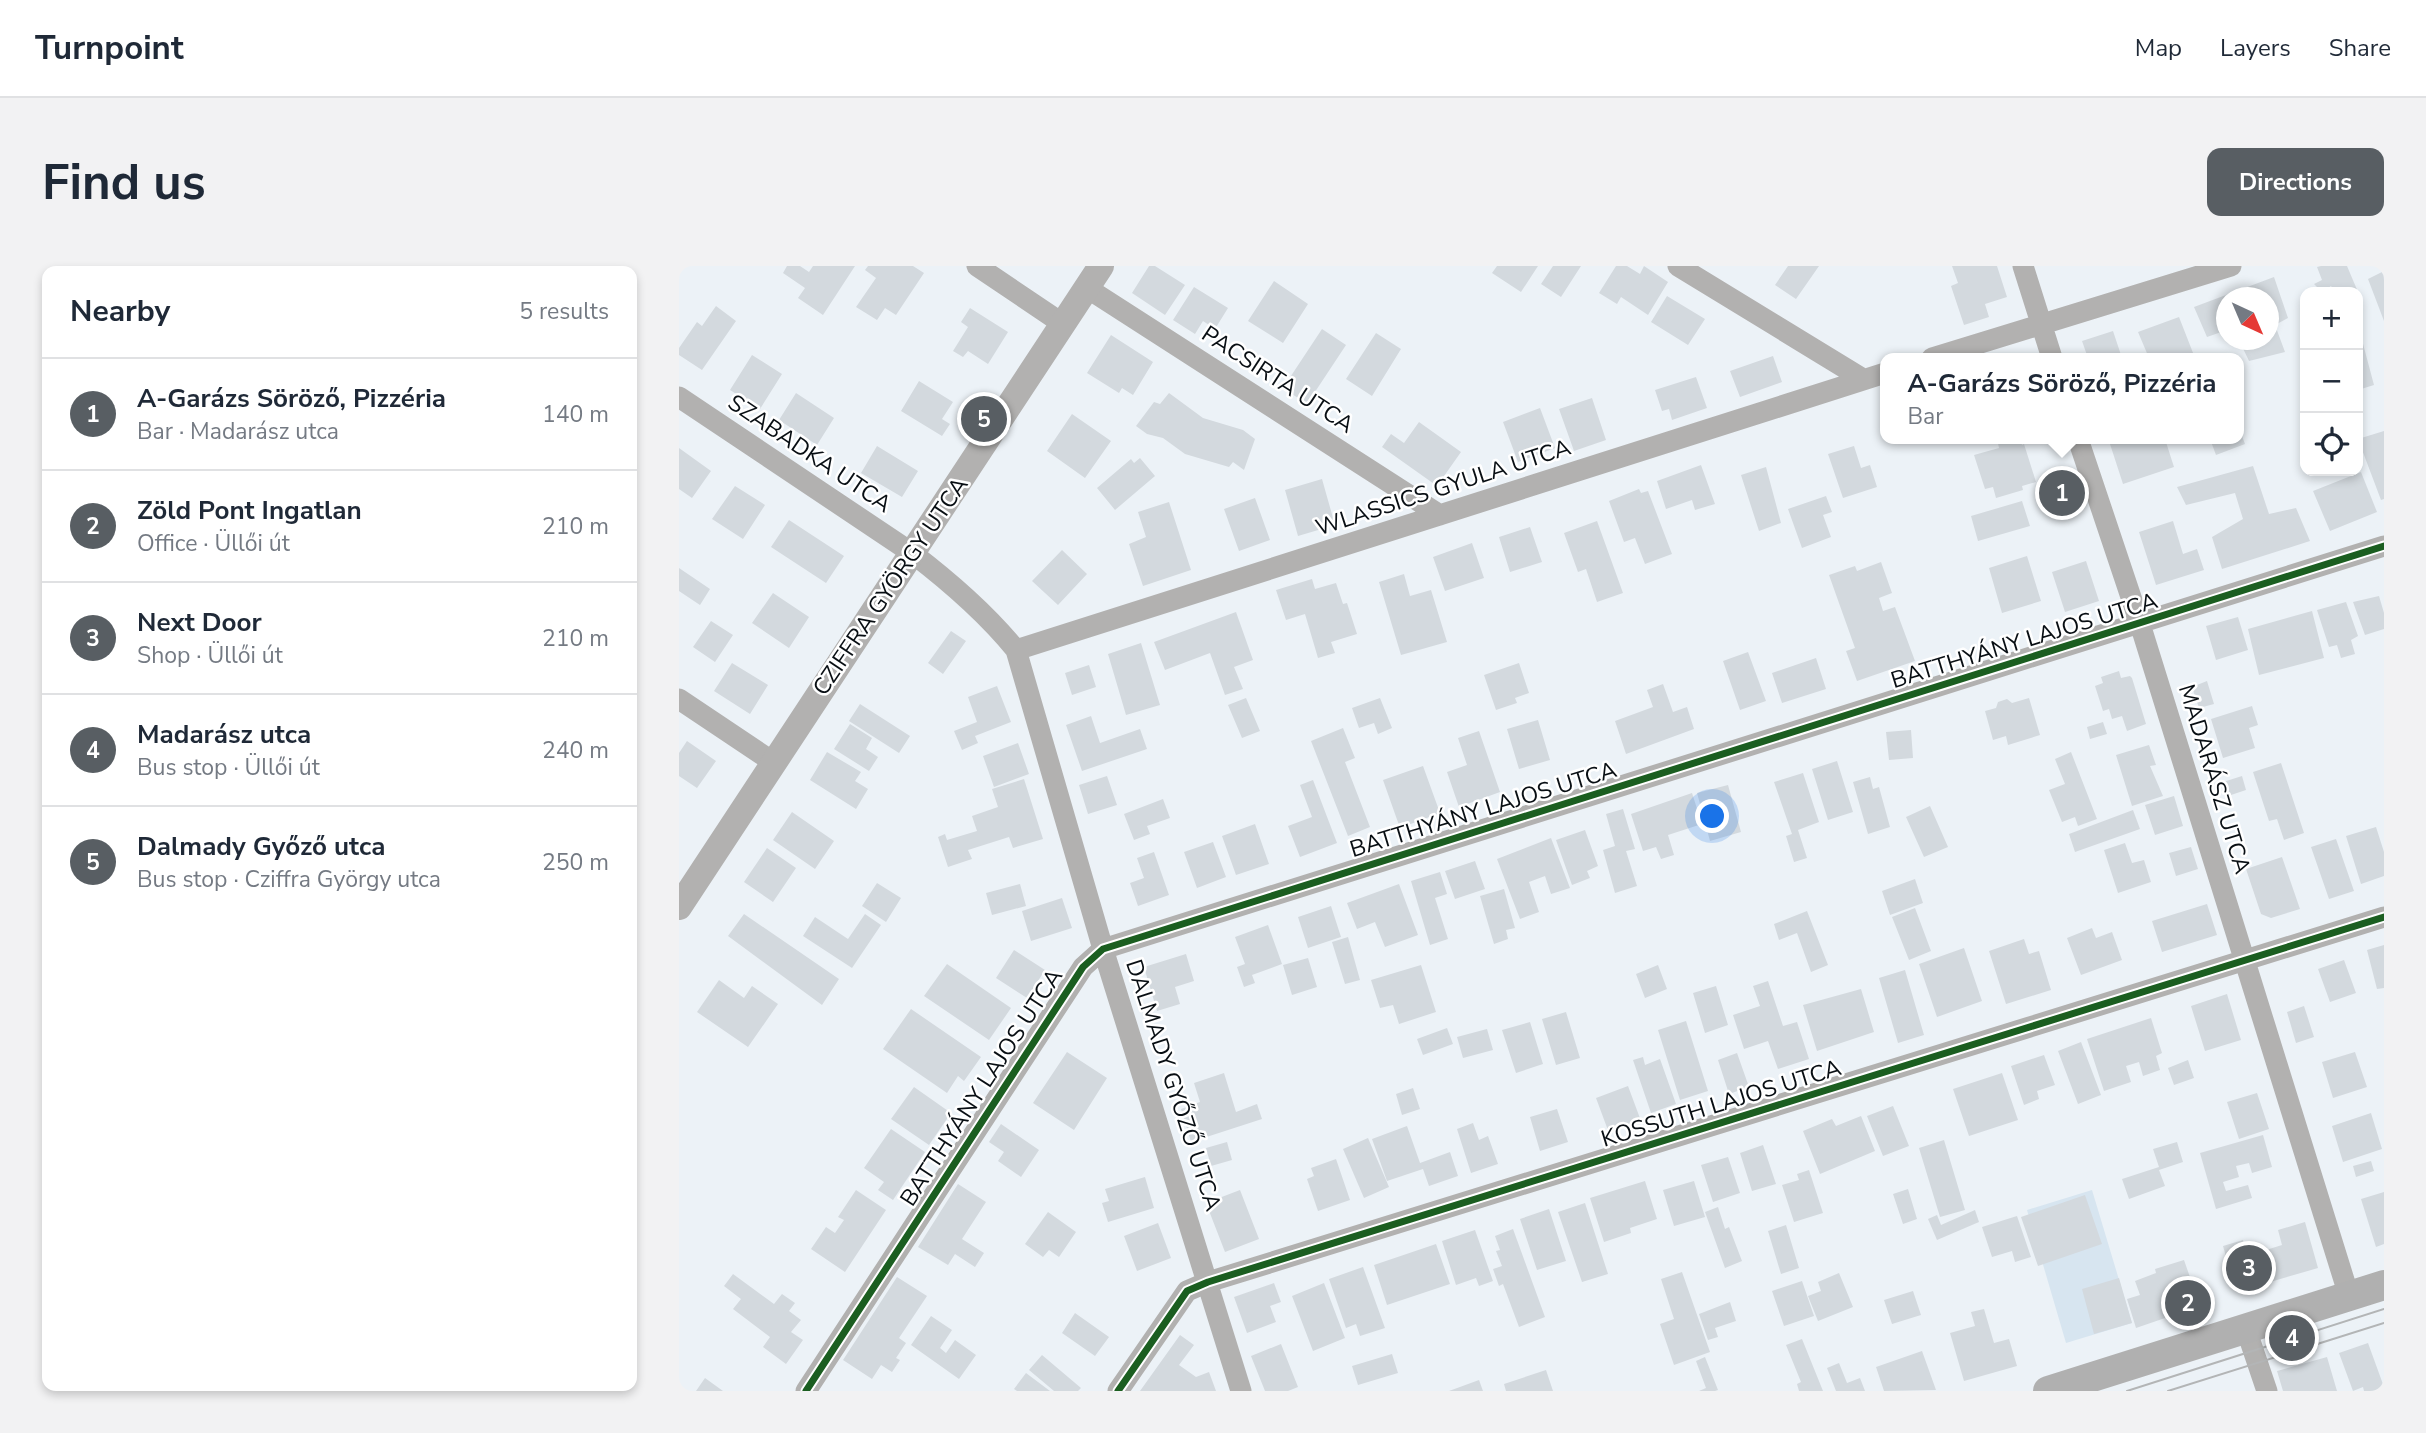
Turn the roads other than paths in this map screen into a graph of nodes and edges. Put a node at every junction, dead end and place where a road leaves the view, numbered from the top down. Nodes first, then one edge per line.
1 (977, 266) edge
2 (1678, 266) edge
3 (2023, 266) edge
4 (2231, 266) edge
5 (1094, 277) edge
6 (1063, 324) junction
7 (2041, 325) junction
8 (1949, 353) edge
9 (2050, 353) edge
10 (1880, 375) edge
11 (1863, 380) junction
12 (679, 397) edge
13 (2080, 444) edge
14 (1440, 515) junction
15 (2384, 546) edge
16 (912, 553) junction
17 (2140, 624) junction
18 (1016, 650) junction
19 (679, 699) edge
20 (773, 762) junction
21 (679, 907) edge
22 (2384, 918) edge
23 (1103, 949) junction
24 (2244, 962) junction
25 (1208, 1282) junction
26 (2384, 1285) edge
27 (2349, 1296) junction
28 (2246, 1329) junction
29 (806, 1391) edge
30 (1118, 1391) edge
31 (1241, 1391) edge
32 (2048, 1391) edge
33 (2267, 1391) edge

1 - 6 street
2 - 11 street
3 - 7 street
4 - 7 street
5 - 6 street, CZIFFRA GYÖRGY UTCA
5 - 14 street, PACSIRTA UTCA
6 - 16 street, CZIFFRA GYÖRGY UTCA
7 - 8 street
7 - 9 street
10 - 11 street, WLASSICS GYULA UTCA
11 - 14 street, WLASSICS GYULA UTCA
12 - 16 street, SZABADKA UTCA
13 - 17 street, MADARÁSZ UTCA
14 - 18 street, WLASSICS GYULA UTCA
15 - 17 street, BATTHYÁNY LAJOS UTCA
16 - 18 street, DALMADY GYŐZŐ UTCA
16 - 20 street, CZIFFRA GYÖRGY UTCA
17 - 23 street, BATTHYÁNY LAJOS UTCA
17 - 24 street, MADARÁSZ UTCA
18 - 23 street, DALMADY GYŐZŐ UTCA
19 - 20 street
20 - 21 street, CZIFFRA GYÖRGY UTCA
22 - 24 street, KOSSUTH LAJOS UTCA
23 - 25 street, DALMADY GYŐZŐ UTCA
23 - 29 street, BATTHYÁNY LAJOS UTCA
24 - 25 street, KOSSUTH LAJOS UTCA
24 - 27 street, MADARÁSZ UTCA
25 - 30 street, KOSSUTH LAJOS UTCA
25 - 31 street, DALMADY GYŐZŐ UTCA
26 - 27 main road
27 - 28 main road
28 - 32 main road
28 - 33 street

